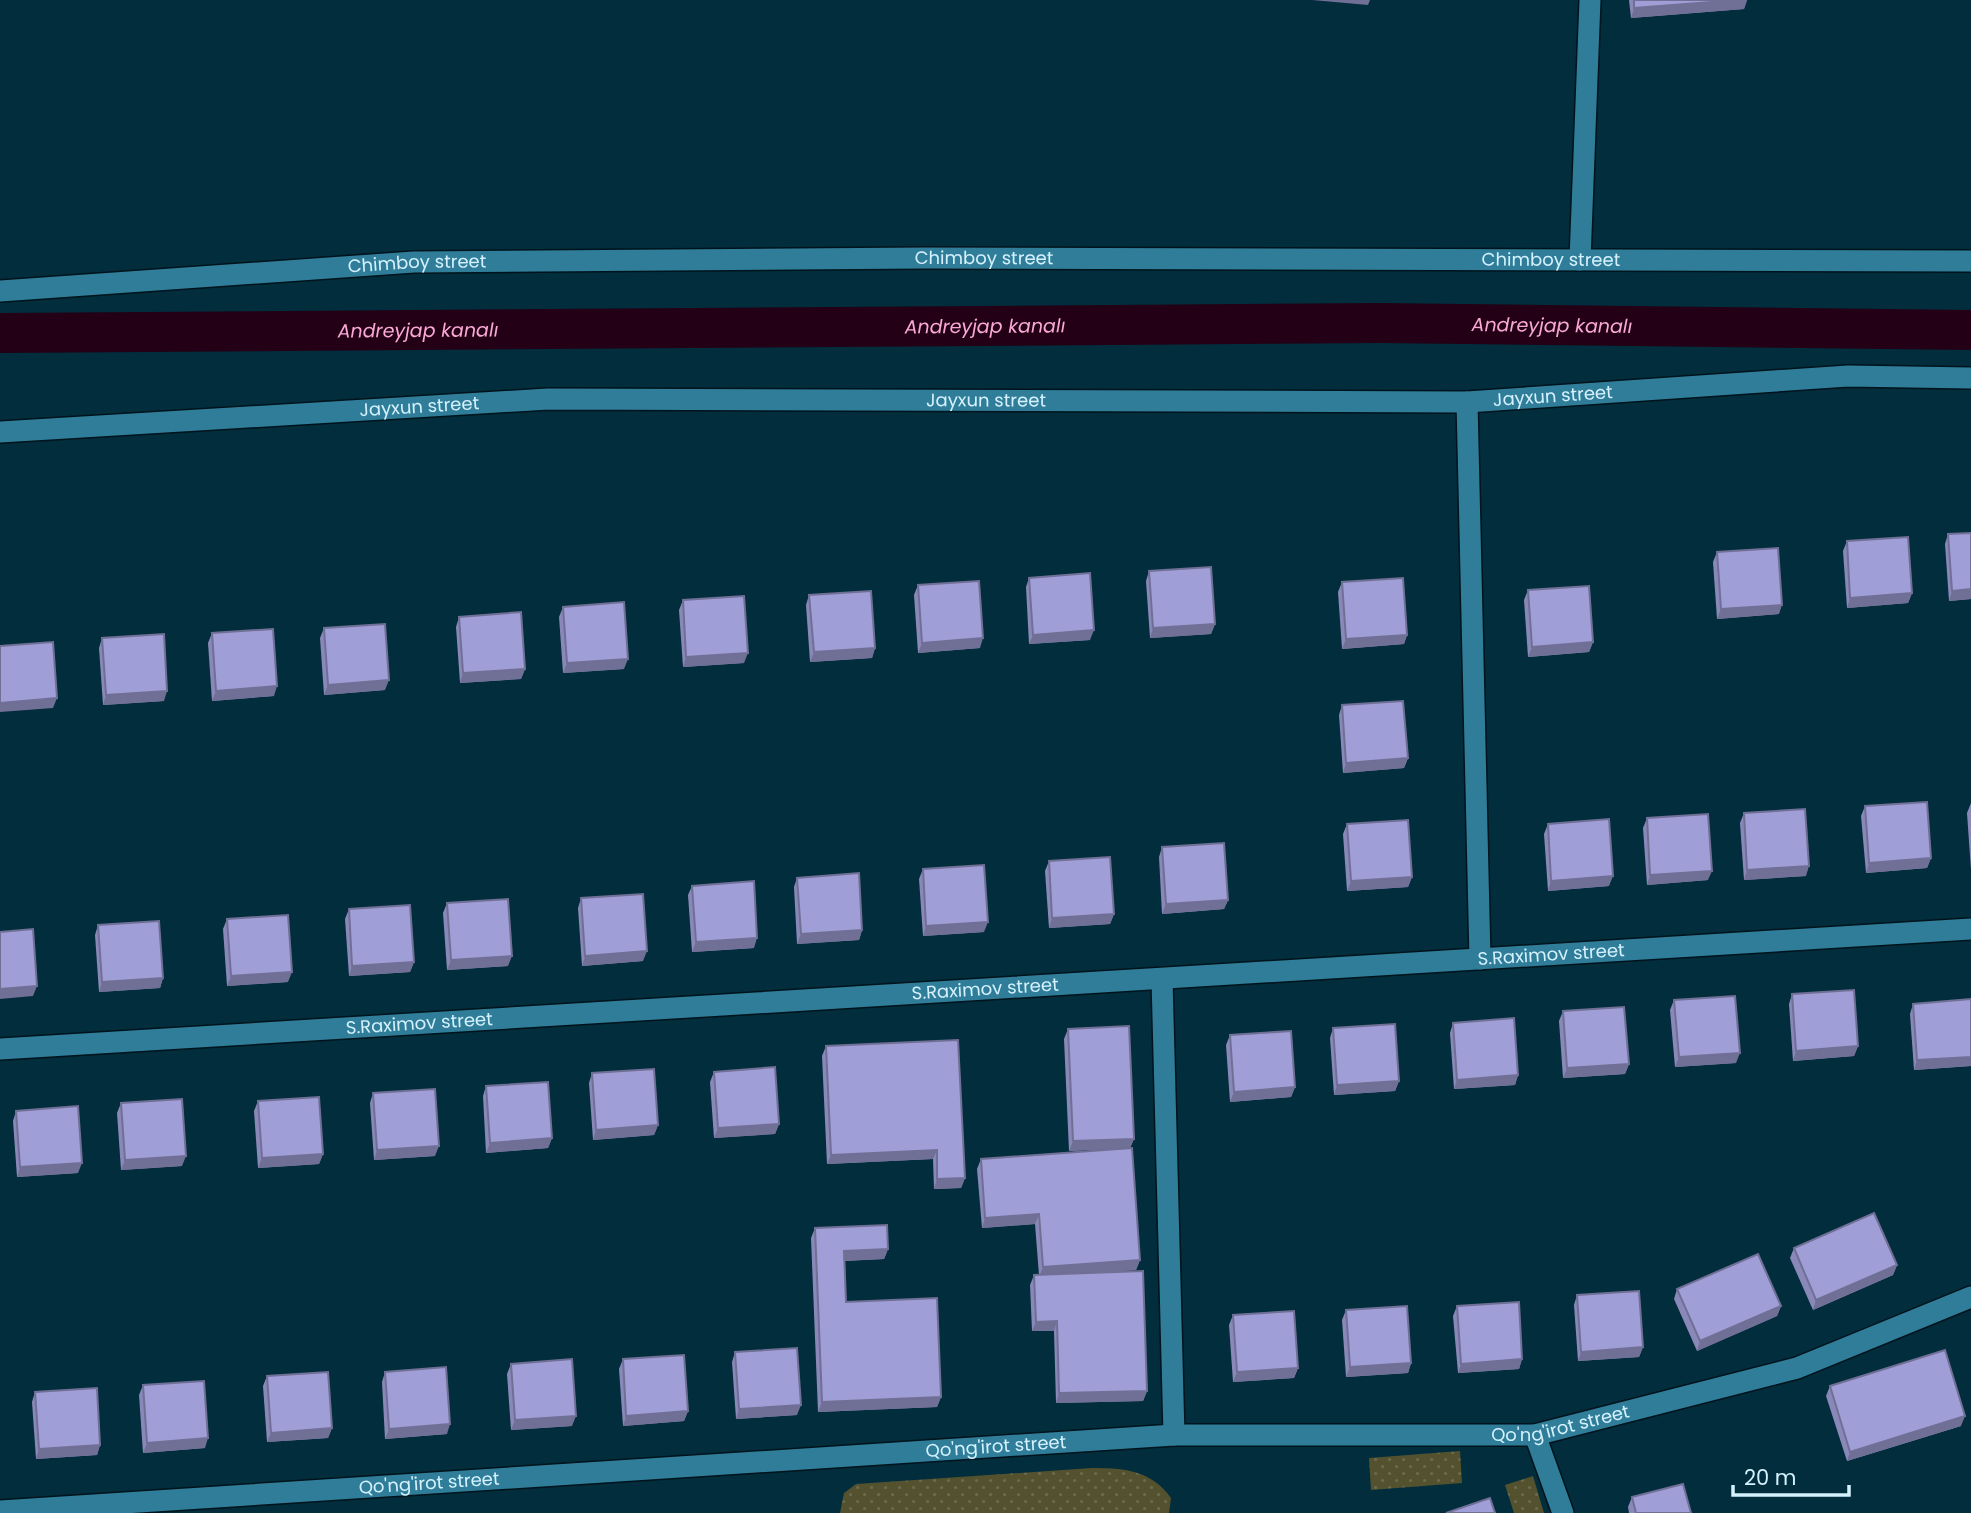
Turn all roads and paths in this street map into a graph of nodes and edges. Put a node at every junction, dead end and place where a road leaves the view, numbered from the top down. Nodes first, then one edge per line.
1 (1590, 0) edge
2 (1580, 260) junction
3 (1971, 261) edge
4 (0, 291) edge
5 (1971, 379) edge
6 (1467, 402) junction
7 (0, 432) edge
8 (1971, 929) edge
9 (1480, 959) junction
10 (1162, 979) junction
11 (0, 1049) edge
12 (1971, 1297) edge
13 (1174, 1435) junction
14 (1535, 1435) junction
15 (0, 1511) edge
16 (1563, 1513) edge

1 - 2 street
2 - 3 street, Chimboy street
2 - 4 street, Chimboy street
5 - 6 street, Jayxun street
6 - 7 street, Jayxun street
6 - 9 street
8 - 9 street, S.Raximov street
9 - 10 street, S.Raximov street
10 - 11 street, S.Raximov street
10 - 13 street
12 - 14 street, Qo'ng'irot street
13 - 14 street, Qo'ng'irot street
13 - 15 street, Qo'ng'irot street
14 - 16 street

